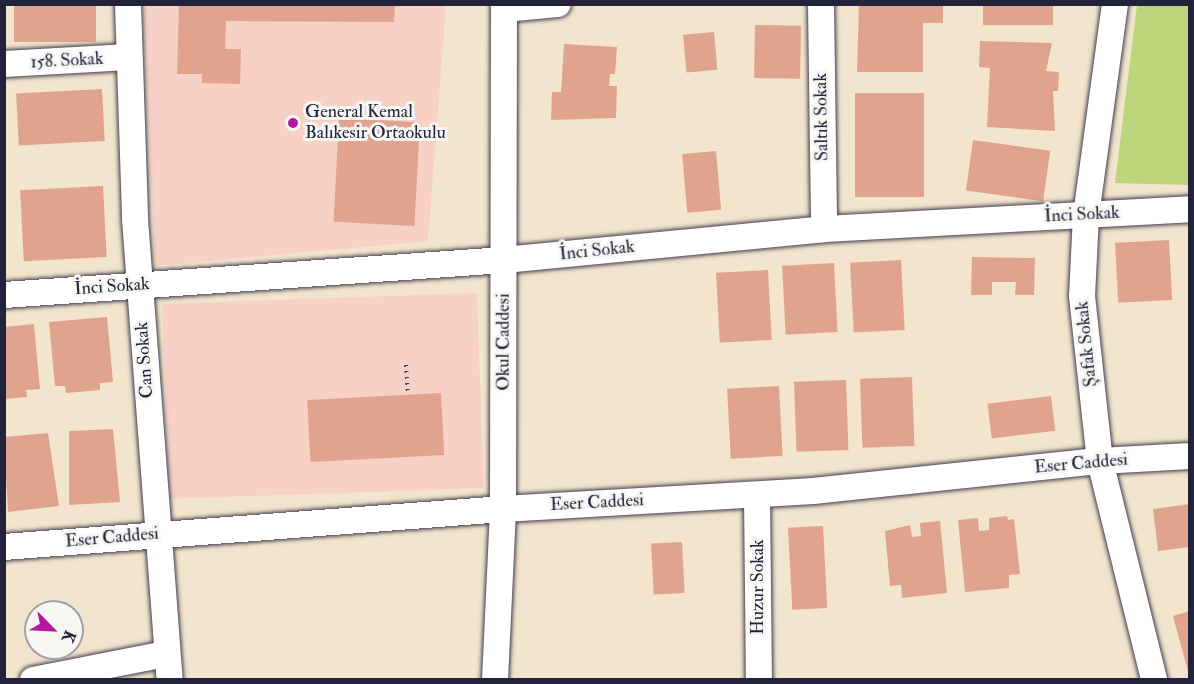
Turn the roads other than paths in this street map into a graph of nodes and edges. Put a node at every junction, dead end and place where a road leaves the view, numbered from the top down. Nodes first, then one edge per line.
1 (128, 4) edge
2 (558, 4) edge
3 (821, 4) edge
4 (1115, 4) edge
5 (504, 7) edge
6 (129, 57) junction
7 (4, 64) edge
8 (1190, 209) edge
9 (1086, 215) junction
10 (824, 229) junction
11 (504, 260) junction
12 (140, 285) junction
13 (4, 295) edge
14 (1190, 456) edge
15 (1100, 461) junction
16 (757, 495) junction
17 (503, 509) junction
18 (158, 534) junction
19 (4, 547) edge
20 (165, 654) junction
21 (33, 680) edge
22 (170, 680) edge
23 (495, 680) edge
24 (759, 680) edge
25 (1154, 680) edge

1 - 6 street, Can Sokak
2 - 5 street
3 - 10 street, Saltık Sokak
4 - 9 street, Şafak Sokak
5 - 11 street, Okul Caddesi
6 - 7 street, 158. Sokak
6 - 12 street, Can Sokak
8 - 9 street, İnci Sokak
9 - 10 street, İnci Sokak
9 - 15 street, Şafak Sokak
10 - 11 street, İnci Sokak
11 - 12 street, İnci Sokak
11 - 17 street, Okul Caddesi
12 - 13 street, İnci Sokak
12 - 18 street, Can Sokak
14 - 15 street, Eser Caddesi
15 - 16 street, Eser Caddesi
15 - 25 street, Şafak Sokak
16 - 17 street, Eser Caddesi
16 - 24 street, Huzur Sokak
17 - 18 street, Eser Caddesi
17 - 23 street, Okul Caddesi
18 - 19 street, Eser Caddesi
18 - 20 street, Can Sokak
20 - 21 street
20 - 22 street, Can Sokak

